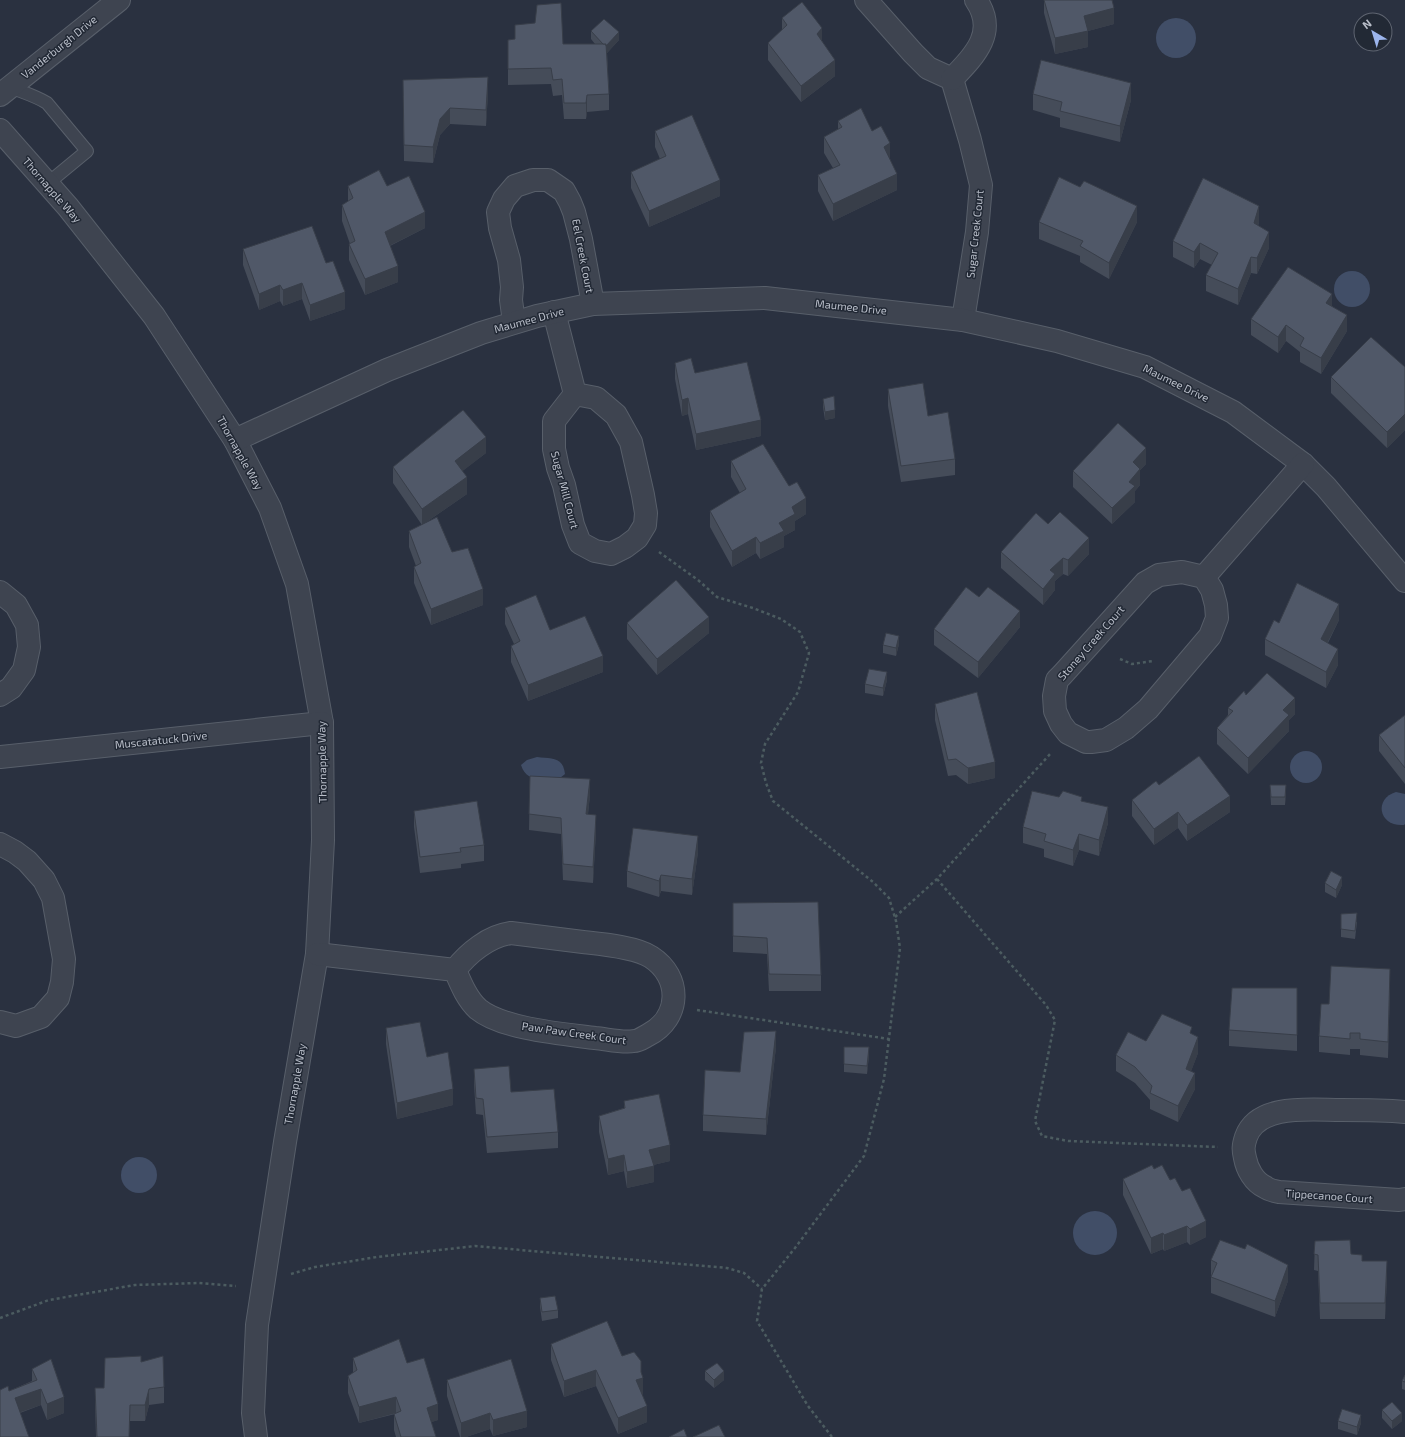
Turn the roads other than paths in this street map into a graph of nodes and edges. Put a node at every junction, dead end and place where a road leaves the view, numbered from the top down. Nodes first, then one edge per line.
1 (119, 0) edge
2 (866, 0) edge
3 (976, 0) edge
4 (952, 79) junction
5 (5, 91) edge
6 (0, 130) edge
7 (47, 184) junction
8 (593, 304) junction
9 (554, 312) junction
10 (963, 320) junction
11 (514, 322) junction
12 (574, 394) junction
13 (235, 440) junction
14 (1303, 464) junction
15 (1204, 577) junction
16 (1405, 581) edge
17 (0, 592) edge
18 (0, 695) edge
19 (322, 723) junction
20 (0, 757) edge
21 (0, 844) edge
22 (317, 954) junction
23 (455, 970) junction
24 (0, 1022) edge
25 (1405, 1112) edge
26 (1405, 1199) edge
27 (256, 1437) edge

1 - 5 street, Vanderburgh Drive
2 - 4 street
3 - 4 street
4 - 10 street, Sugar Creek Court
5 - 7 lane
6 - 7 street, Thornapple Way
7 - 13 street, Thornapple Way
8 - 9 street, Maumee Drive
8 - 10 street, Maumee Drive
8 - 11 street, Eel Creek Court
9 - 11 street, Maumee Drive
9 - 12 street
10 - 14 street, Maumee Drive
11 - 13 street, Maumee Drive
12 - 12 street, Sugar Mill Court
13 - 19 street, Thornapple Way
14 - 15 street
14 - 16 street, Maumee Drive
15 - 15 street, Stoney Creek Court
17 - 18 street
19 - 20 street, Muscatatuck Drive
19 - 22 street, Thornapple Way
21 - 24 street
22 - 23 street
22 - 27 street, Thornapple Way
23 - 23 street, Paw Paw Creek Court
25 - 26 street, Tippecanoe Court

